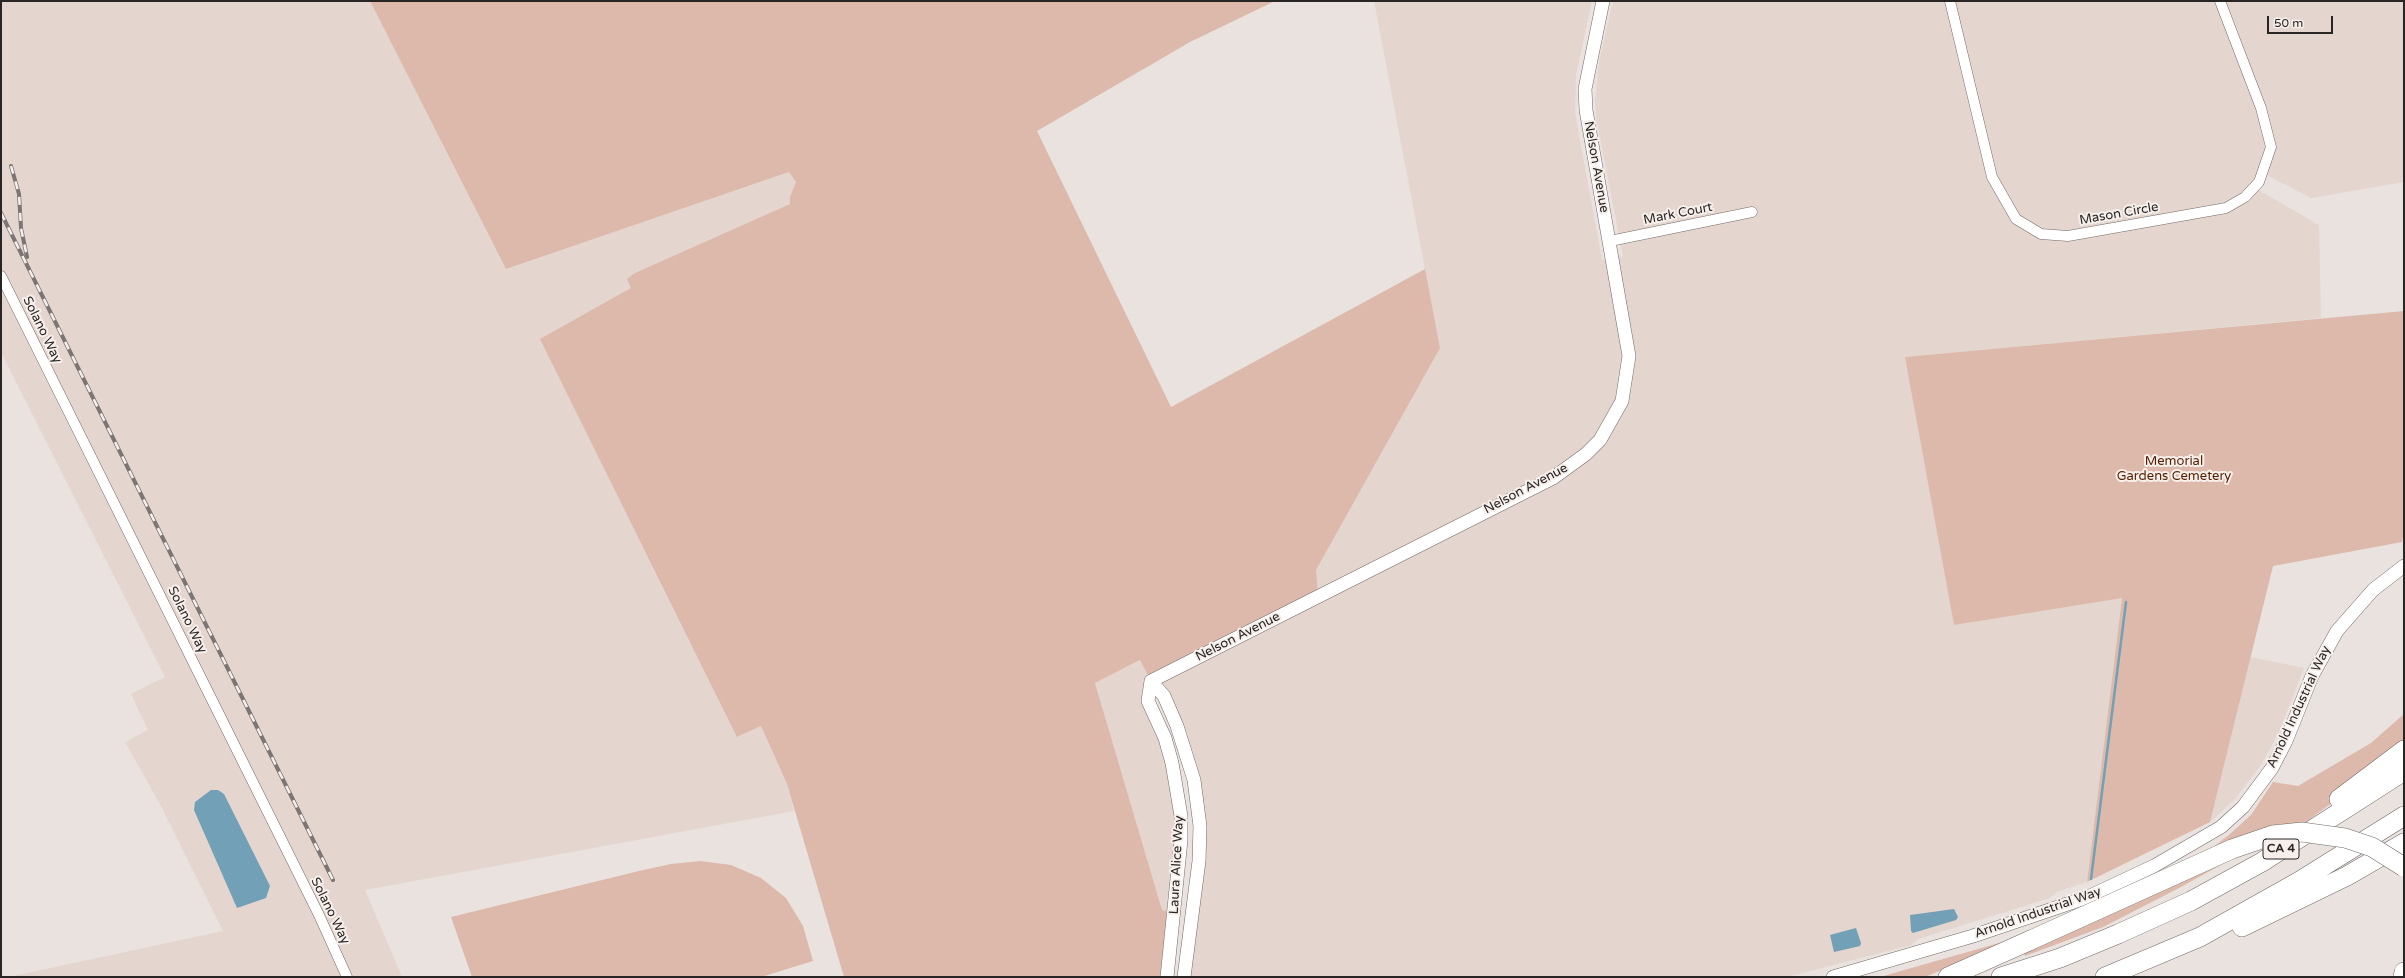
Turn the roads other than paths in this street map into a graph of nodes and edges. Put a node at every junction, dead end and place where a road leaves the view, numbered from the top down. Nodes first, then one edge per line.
1 (1603, 1) edge
2 (1950, 1) edge
3 (2220, 1) edge
4 (1752, 212) dead end
5 (1610, 241) junction
6 (1, 276) edge
7 (2404, 566) edge
8 (1152, 681) junction
9 (2404, 750) edge
10 (2404, 771) edge
11 (2404, 816) edge
12 (2404, 843) edge
13 (2404, 867) edge
14 (2153, 919) junction
15 (2200, 937) junction
16 (2404, 972) edge
17 (347, 977) edge
18 (1167, 977) edge
19 (1184, 977) edge
20 (1833, 977) edge
21 (1948, 977) edge
22 (2001, 977) edge
23 (2105, 977) edge
24 (2403, 977) edge

1 - 5 street, Nelson Avenue
2 - 3 street, Mason Circle
4 - 5 street, Mark Court
5 - 8 street, Nelson Avenue
6 - 17 street, Solano Way
7 - 20 street, Arnold Industrial Way
8 - 18 street, Laura Alice Way
8 - 19 street, Laura Alice Way
9 - 14 highway
10 - 14 highway, CA 4
11 - 15 highway, CA 4
12 - 15 highway
13 - 21 highway, bridge
14 - 22 highway, CA 4
15 - 23 highway, CA 4
16 - 24 highway

